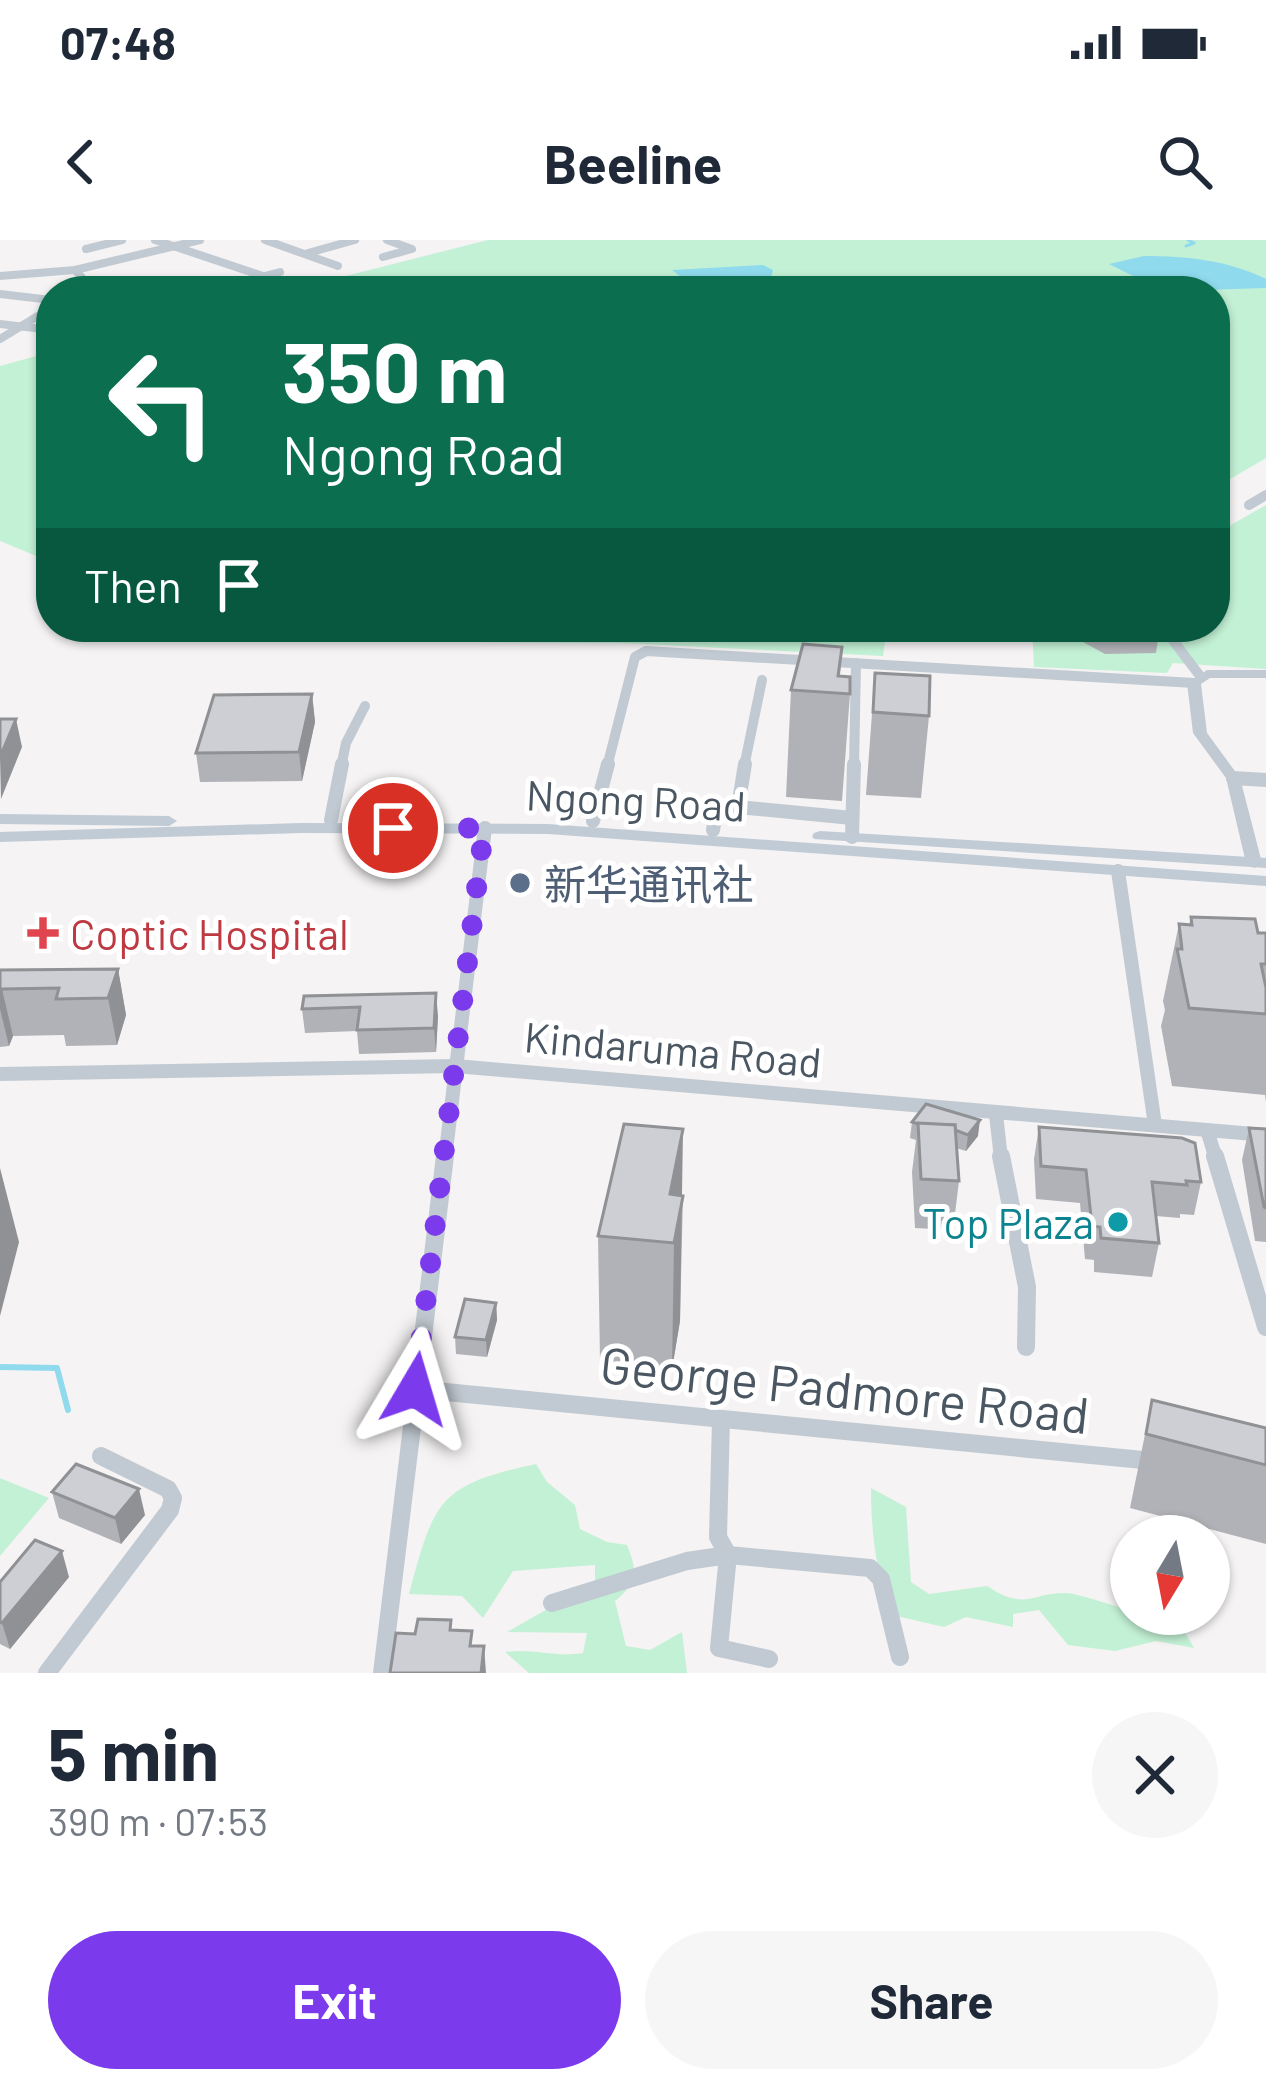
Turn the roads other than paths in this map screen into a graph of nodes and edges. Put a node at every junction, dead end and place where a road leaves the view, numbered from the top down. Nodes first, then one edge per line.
1 (122, 240) edge
2 (155, 240) edge
3 (200, 240) edge
4 (265, 240) edge
5 (356, 240) edge
6 (387, 240) edge
7 (174, 246) junction
8 (86, 249) dead end
9 (305, 253) junction
10 (383, 256) dead end
11 (338, 266) dead end
12 (75, 270) junction
13 (280, 272) dead end
14 (0, 276) edge
15 (80, 276) edge
16 (263, 276) joint
17 (0, 294) edge
18 (36, 301) edge
19 (36, 315) edge
20 (0, 324) edge
21 (21, 326) junction
22 (36, 328) edge
23 (0, 339) edge
24 (1266, 496) edge
25 (1249, 505) dead end
26 (1173, 642) edge
27 (856, 663) junction
28 (1266, 674) edge
29 (762, 680) dead end
30 (1197, 680) junction
31 (365, 706) dead end
32 (1233, 778) junction
33 (1266, 780) edge
34 (738, 807) junction
35 (331, 820) junction
36 (593, 821) junction
37 (0, 828) edge
38 (484, 828) junction
39 (852, 828) junction
40 (713, 830) junction
41 (1029, 857) junction
42 (1260, 863) edge
43 (1118, 871) junction
44 (1266, 881) edge
45 (454, 1066) junction
46 (0, 1074) edge
47 (996, 1114) junction
48 (1155, 1125) junction
49 (1207, 1130) junction
50 (1266, 1135) edge
51 (1266, 1327) edge
52 (1026, 1347) dead end
53 (415, 1389) junction
54 (721, 1419) junction
55 (101, 1456) dead end
56 (1165, 1462) edge
57 (728, 1555) junction
58 (552, 1603) dead end
59 (900, 1657) dead end
60 (769, 1659) dead end
61 (47, 1673) edge
62 (382, 1673) edge

1 - 8 street
2 - 7 street
3 - 7 street
4 - 9 street
5 - 9 street
6 - 10 street
7 - 12 street
7 - 16 street
9 - 11 street
12 - 14 street
12 - 15 street
13 - 16 street
17 - 18 street
19 - 21 street
20 - 21 street
21 - 22 street
21 - 23 street
24 - 25 street
26 - 30 street
27 - 30 street
27 - 36 street
27 - 39 street
28 - 30 street
29 - 34 street
30 - 32 street
31 - 35 street
32 - 33 street
32 - 42 street
34 - 39 street
34 - 40 street
35 - 36 main road, Ngong Road
35 - 37 main road, Ngong Road
36 - 40 main road, Ngong Road
37 - 38 main road, Ngong Road
38 - 41 main road, Ngong Road
38 - 45 street
39 - 40 main road, Ngong Road
39 - 41 main road, Ngong Road
41 - 42 main road, Ngong Road
41 - 43 main road, Ngong Road
43 - 44 main road, Ngong Road
43 - 48 street
45 - 46 street, Kindaruma Road
45 - 47 street, Kindaruma Road
45 - 53 street
47 - 48 street, Kindaruma Road
47 - 52 street
48 - 49 street, Kindaruma Road
49 - 50 street, Kindaruma Road
49 - 51 street
53 - 54 street, George Padmore Road
53 - 62 street
54 - 56 street, George Padmore Road
54 - 57 street
55 - 61 street
57 - 58 street
57 - 59 street
57 - 60 street

